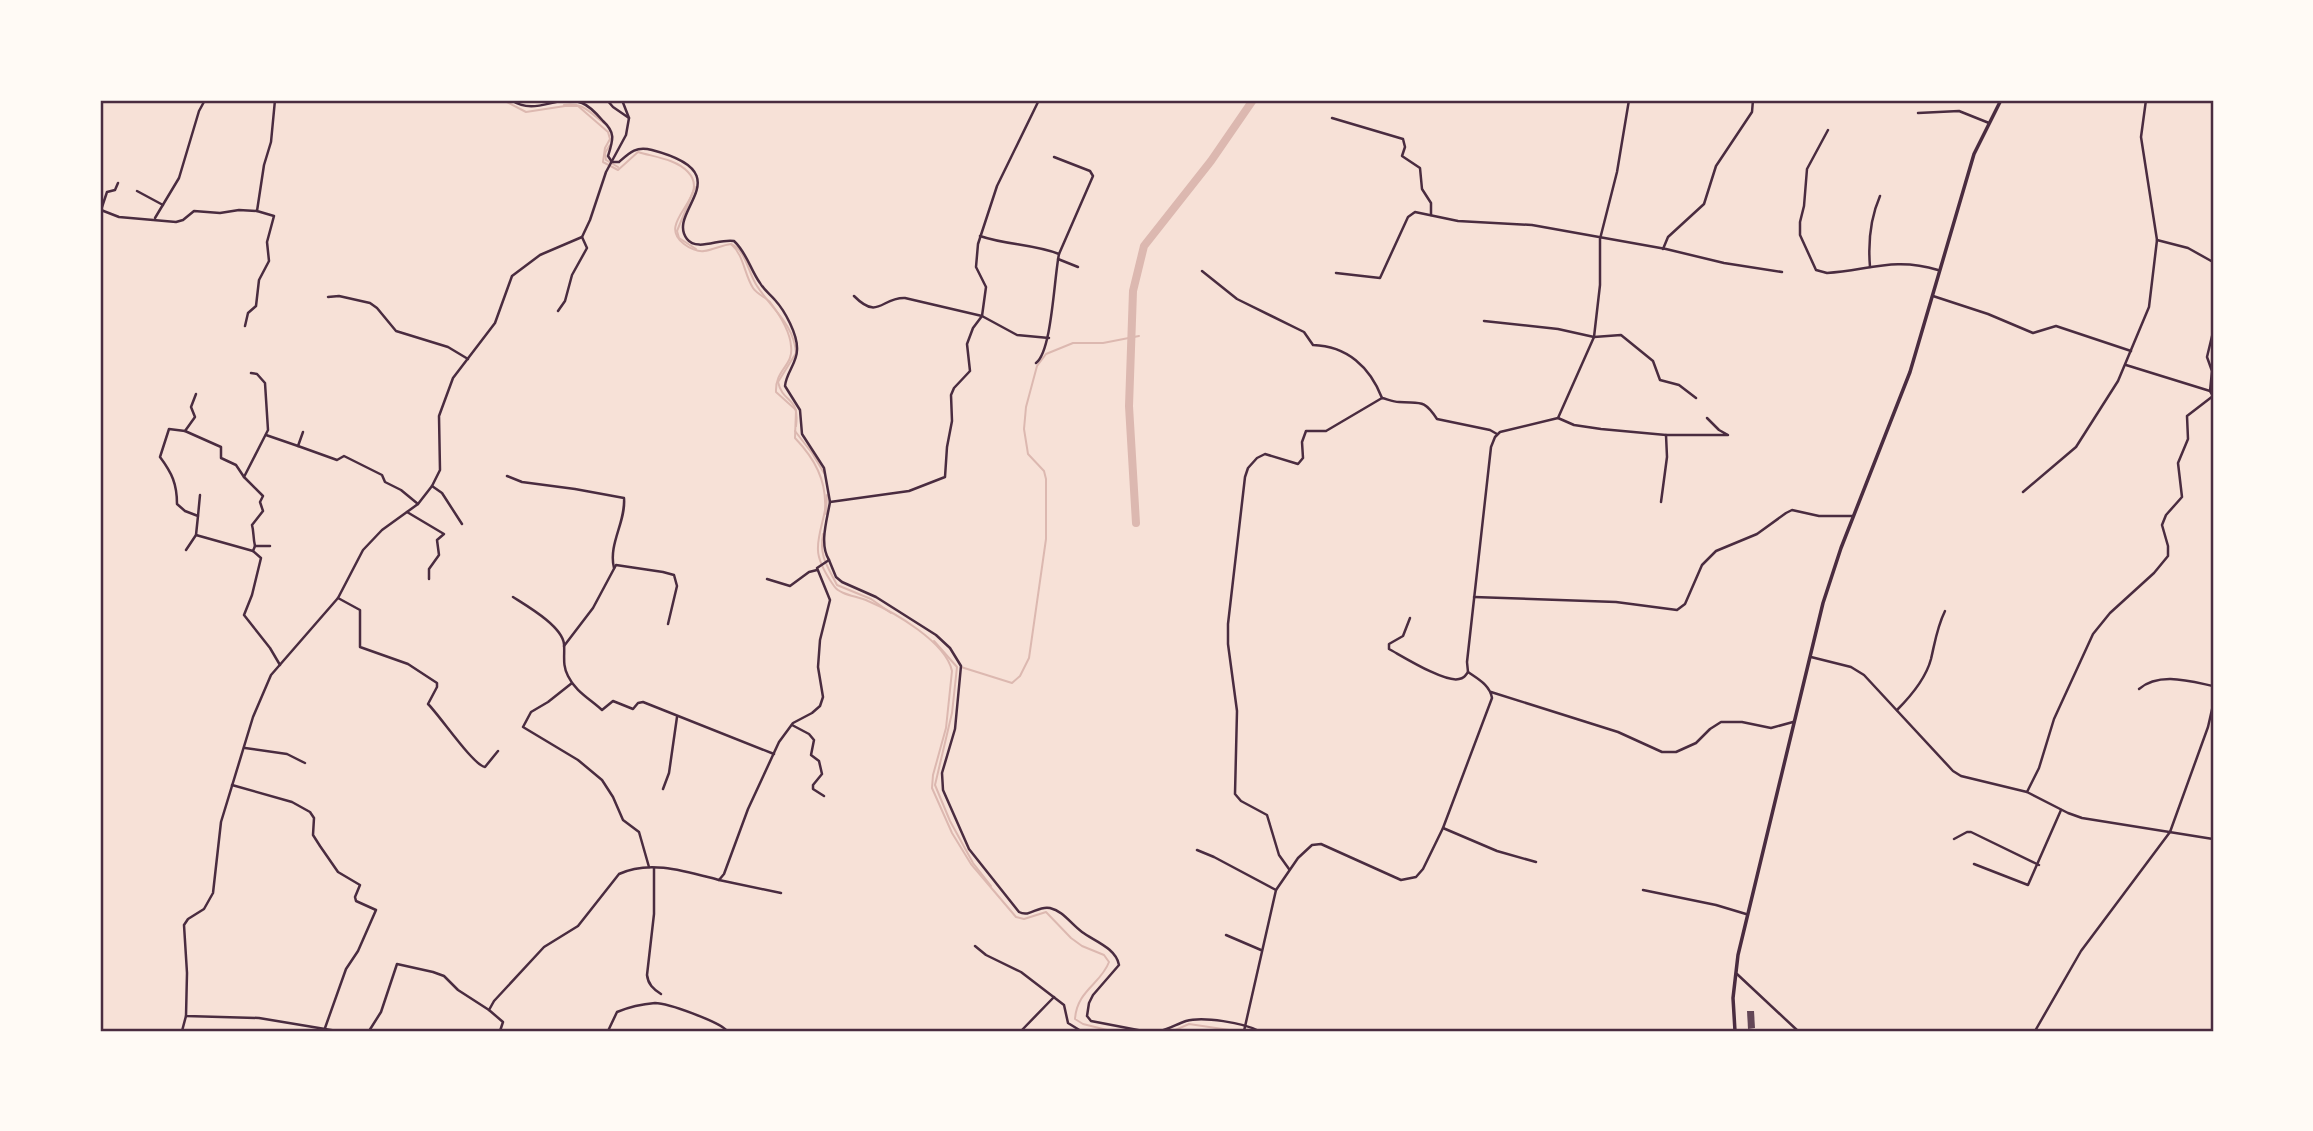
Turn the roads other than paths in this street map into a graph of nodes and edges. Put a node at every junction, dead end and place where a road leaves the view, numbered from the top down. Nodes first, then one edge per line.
1 (205, 100) edge
2 (275, 100) edge
3 (511, 100) edge
4 (607, 100) edge
5 (622, 100) edge
6 (1039, 100) edge
7 (1629, 100) edge
8 (1753, 100) edge
9 (2001, 100) edge
10 (2146, 100) edge
11 (1918, 113) dead end
12 (629, 118) junction
13 (1332, 118) dead end
14 (1989, 123) junction
15 (1828, 130) dead end
16 (1054, 157) dead end
17 (612, 163) junction
18 (118, 183) dead end
19 (137, 191) dead end
20 (1880, 196) dead end
21 (102, 201) edge
22 (163, 205) junction
23 (257, 211) junction
24 (1431, 215) junction
25 (155, 219) junction
26 (980, 236) junction
27 (582, 237) junction
28 (1600, 239) junction
29 (2157, 240) junction
30 (1663, 249) junction
31 (1059, 256) junction
32 (2213, 262) edge
33 (1078, 267) dead end
34 (1870, 267) junction
35 (1938, 270) junction
36 (1202, 271) dead end
37 (1782, 272) dead end
38 (1336, 273) dead end
39 (854, 296) dead end
40 (1932, 296) junction
41 (328, 297) dead end
42 (558, 311) dead end
43 (982, 316) junction
44 (1484, 321) dead end
45 (245, 326) dead end
46 (2213, 332) edge
47 (1594, 337) junction
48 (1049, 338) junction
49 (2131, 351) junction
50 (468, 359) junction
51 (1036, 363) dead end
52 (2126, 365) junction
53 (251, 373) dead end
54 (2210, 391) junction
55 (196, 394) dead end
56 (2213, 397) edge
57 (1382, 398) junction
58 (1696, 398) dead end
59 (1558, 418) junction
60 (1707, 418) dead end
61 (186, 431) junction
62 (303, 432) dead end
63 (1497, 434) junction
64 (266, 435) junction
65 (1666, 435) junction
66 (298, 446) junction
67 (507, 476) dead end
68 (244, 477) junction
69 (432, 486) junction
70 (2022, 492) dead end
71 (200, 495) dead end
72 (830, 502) junction
73 (1661, 502) dead end
74 (418, 504) junction
75 (407, 512) junction
76 (198, 516) junction
77 (1853, 516) junction
78 (462, 524) dead end
79 (195, 535) junction
80 (270, 546) dead end
81 (254, 549) junction
82 (187, 550) dead end
83 (827, 561) junction
84 (614, 568) junction
85 (817, 568) junction
86 (429, 579) dead end
87 (768, 579) dead end
88 (513, 597) dead end
89 (1474, 597) junction
90 (338, 598) junction
91 (1945, 611) dead end
92 (1410, 618) dead end
93 (668, 624) dead end
94 (564, 646) junction
95 (1809, 657) junction
96 (279, 665) junction
97 (1468, 672) junction
98 (572, 683) junction
99 (2213, 685) edge
100 (2138, 689) dead end
101 (1491, 692) junction
102 (2213, 705) edge
103 (1897, 710) junction
104 (677, 717) junction
105 (1794, 722) junction
106 (792, 724) junction
107 (245, 748) junction
108 (498, 751) dead end
109 (774, 754) junction
110 (305, 763) dead end
111 (232, 785) junction
112 (663, 789) dead end
113 (2027, 792) junction
114 (824, 796) dead end
115 (2061, 810) junction
116 (1443, 828) junction
117 (2170, 832) junction
118 (1954, 839) dead end
119 (2213, 839) edge
120 (1197, 850) dead end
121 (1536, 862) dead end
122 (1974, 864) dead end
123 (2039, 865) junction
124 (652, 868) junction
125 (1289, 869) junction
126 (719, 880) junction
127 (1276, 890) junction
128 (1643, 890) dead end
129 (781, 893) dead end
130 (1746, 914) junction
131 (1226, 934) dead end
132 (975, 946) dead end
133 (1261, 950) junction
134 (1735, 972) junction
135 (661, 994) dead end
136 (1054, 997) junction
137 (489, 1010) junction
138 (186, 1016) junction
139 (325, 1028) junction
140 (1246, 1028) edge
141 (183, 1031) edge
142 (337, 1031) edge
143 (369, 1031) edge
144 (500, 1031) edge
145 (608, 1031) edge
146 (727, 1031) edge
147 (1021, 1031) edge
148 (1081, 1031) edge
149 (1143, 1031) edge
150 (1160, 1031) edge
151 (1259, 1031) edge
152 (1735, 1031) edge
153 (1798, 1031) edge
154 (2035, 1031) edge

1 - 22 street
2 - 23 street
3 - 17 street
4 - 12 street
5 - 12 street
6 - 26 street
7 - 28 street
8 - 30 street
9 - 14 main road
10 - 29 street
11 - 14 street
12 - 17 street
13 - 24 street
14 - 35 main road
15 - 34 street
16 - 31 street
17 - 27 street
17 - 72 street
18 - 21 street
19 - 22 street
20 - 34 street
21 - 25 street
22 - 25 street
23 - 25 street
23 - 45 street
24 - 28 street
24 - 38 street
26 - 31 street
26 - 43 street
27 - 42 street
27 - 50 street
28 - 30 street
28 - 47 street
29 - 32 street
29 - 49 street
30 - 37 street
31 - 33 street
31 - 48 street
34 - 35 street
35 - 40 main road
36 - 57 street
39 - 43 street
40 - 49 street
40 - 77 main road
41 - 50 street
43 - 48 street
43 - 72 street
44 - 47 street
46 - 54 street
47 - 58 street
47 - 59 street
48 - 51 street
49 - 52 street
50 - 69 street
52 - 54 street
52 - 70 street
53 - 64 street
54 - 56 street
55 - 61 street
56 - 113 street
57 - 63 street
57 - 125 street
59 - 63 street
59 - 65 street
60 - 65 street
61 - 68 street
61 - 76 street
62 - 66 street
63 - 89 street
64 - 66 street
64 - 68 street
65 - 73 street
66 - 74 street
67 - 84 street
68 - 81 street
69 - 74 street
69 - 78 street
71 - 76 street
72 - 83 street
74 - 75 street
75 - 86 street
75 - 90 street
76 - 79 street
77 - 89 street
77 - 95 main road
79 - 81 street
79 - 82 street
80 - 81 street
81 - 96 street
83 - 85 street
83 - 149 street
84 - 93 street
84 - 94 street
85 - 87 street
85 - 106 street
88 - 94 street
89 - 97 street
90 - 96 street
90 - 108 street
91 - 103 street
92 - 97 street
94 - 98 street
95 - 103 street
95 - 105 main road
96 - 107 street
97 - 101 street
98 - 104 street
98 - 124 street
99 - 100 street
101 - 105 street
101 - 116 street
102 - 117 street
103 - 113 street
104 - 109 street
104 - 112 street
105 - 130 main road
106 - 109 street
106 - 114 street
107 - 110 street
107 - 111 street
109 - 126 street
111 - 138 street
111 - 139 street
113 - 115 street
115 - 117 street
115 - 123 street
116 - 121 street
116 - 125 street
117 - 119 street
117 - 154 street
118 - 123 street
120 - 127 street
122 - 123 street
124 - 126 street
124 - 135 street
124 - 137 street
125 - 127 street
126 - 129 street
127 - 133 street
128 - 130 street
130 - 134 main road
131 - 133 street
132 - 136 street
133 - 140 street
134 - 152 main road
134 - 153 street
136 - 147 street
136 - 148 street
137 - 143 street
137 - 144 street
138 - 139 street
138 - 141 street
139 - 142 street
140 - 150 street
140 - 151 street
145 - 146 street

